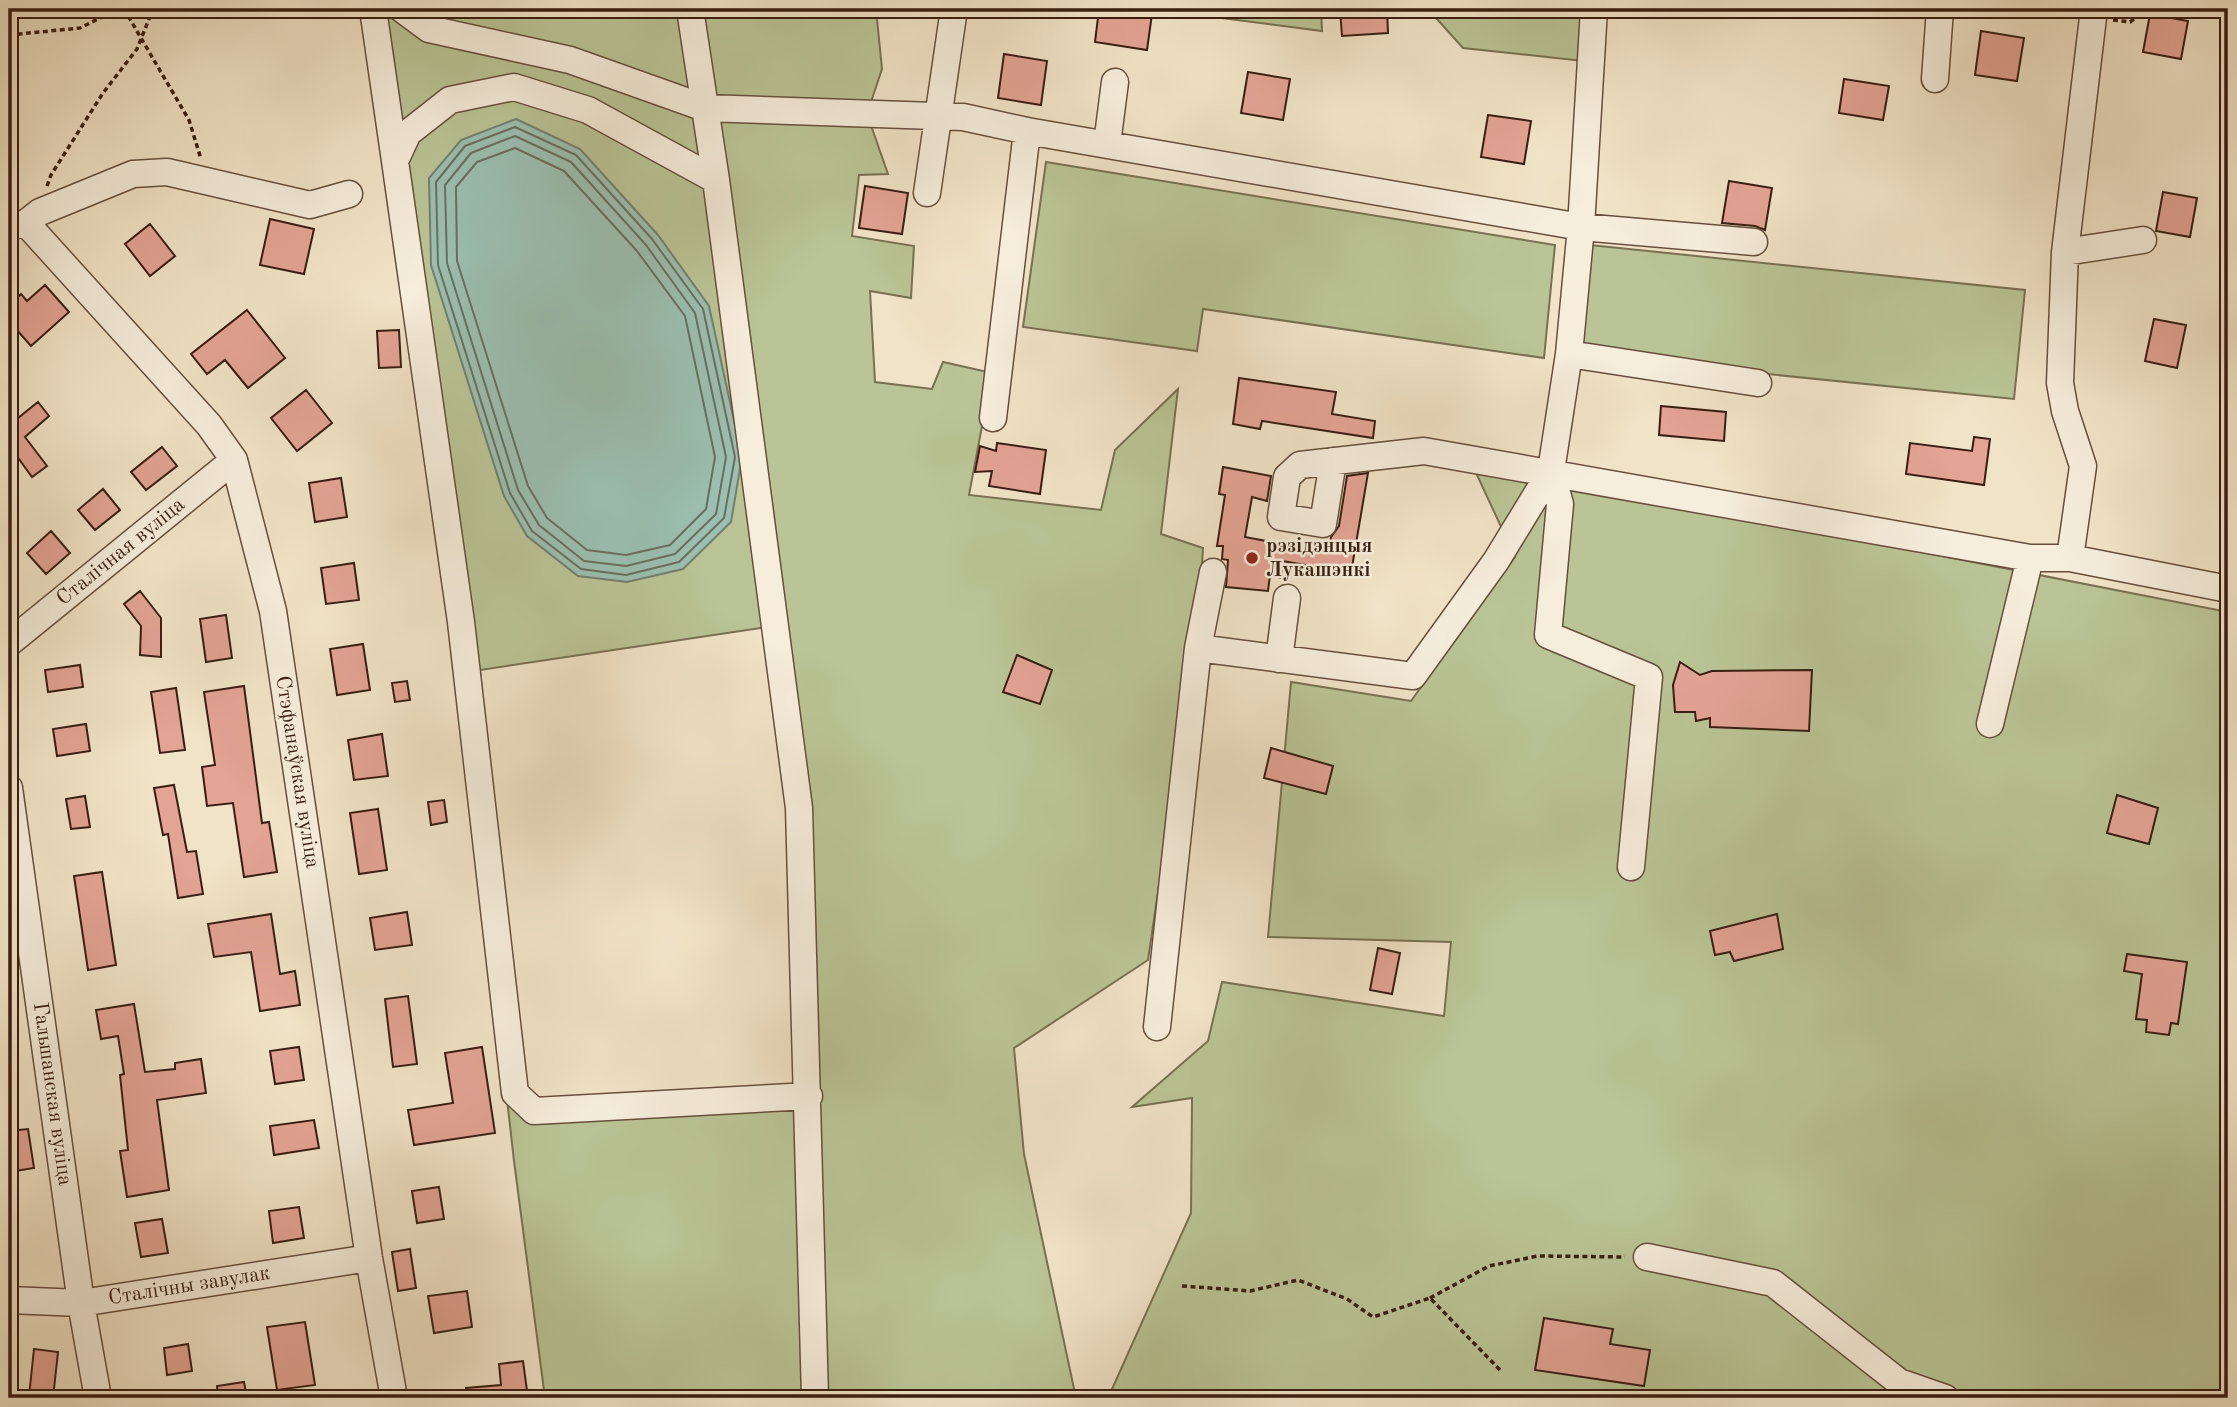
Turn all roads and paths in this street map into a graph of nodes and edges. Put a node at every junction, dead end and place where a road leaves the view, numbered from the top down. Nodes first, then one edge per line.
1 (118, 9) edge
2 (124, 9) edge
3 (153, 9) edge
4 (373, 9) edge
5 (402, 9) edge
6 (690, 9) edge
7 (954, 9) edge
8 (1594, 9) edge
9 (1940, 9) edge
10 (2148, 9) edge
11 (2094, 13) edge
12 (9, 35) edge
13 (141, 38) junction
14 (1935, 79) dead end
15 (1115, 82) dead end
16 (705, 108) junction
17 (939, 116) junction
18 (1027, 131) junction
19 (1107, 144) junction
20 (395, 161) junction
21 (716, 180) junction
22 (207, 181) junction
23 (928, 193) dead end
24 (349, 194) dead end
25 (25, 220) edge
26 (1581, 226) junction
27 (2143, 240) dead end
28 (1754, 242) dead end
29 (2065, 252) junction
30 (1569, 354) junction
31 (1758, 383) dead end
32 (993, 418) dead end
33 (234, 460) junction
34 (1333, 461) dead end
35 (1551, 471) junction
36 (2030, 558) junction
37 (2070, 558) junction
38 (1213, 572) dead end
39 (2228, 589) edge
40 (1287, 597) dead end
41 (9, 643) edge
42 (1198, 648) junction
43 (1279, 659) junction
44 (1990, 724) dead end
45 (9, 788) edge
46 (1631, 867) dead end
47 (1157, 1027) dead end
48 (809, 1096) junction
49 (1647, 1257) joint
50 (369, 1258) junction
51 (1182, 1286) dead end
52 (1430, 1298) junction
53 (9, 1300) edge
54 (81, 1303) junction
55 (1501, 1371) dead end
56 (98, 1398) edge
57 (394, 1398) edge
58 (815, 1398) edge
59 (1945, 1398) edge

1 - 12 path
2 - 13 path
3 - 13 path
4 - 20 street
5 - 16 street
6 - 16 street
7 - 17 street
8 - 26 street
9 - 14 street
10 - 11 path
11 - 29 street
13 - 22 path
13 - 25 path
15 - 19 street
16 - 17 street
16 - 21 street
17 - 18 street
17 - 23 street
18 - 19 street
18 - 32 street
19 - 26 street
20 - 21 street
20 - 48 street
21 - 48 street
22 - 24 street
22 - 25 street
25 - 33 street, Стэфанаўская вуліца
26 - 28 street
26 - 30 street
27 - 29 street
29 - 37 street
30 - 31 street
30 - 35 street
33 - 41 street, Сталічная вуліца
33 - 50 street, Стэфанаўская вуліца
34 - 35 street
35 - 36 street
35 - 43 street
35 - 46 street
36 - 37 street
36 - 44 street
37 - 39 street
38 - 42 street
40 - 43 street
42 - 43 street
42 - 47 street
45 - 54 street, Гальшанская вуліца
48 - 58 street
49 - 52 path
49 - 59 street
50 - 54 street, Сталічны завулак
50 - 57 street, Стэфанаўская вуліца
51 - 52 path
52 - 55 path
53 - 54 street, Сталічны завулак
54 - 56 street, Гальшанская вуліца

